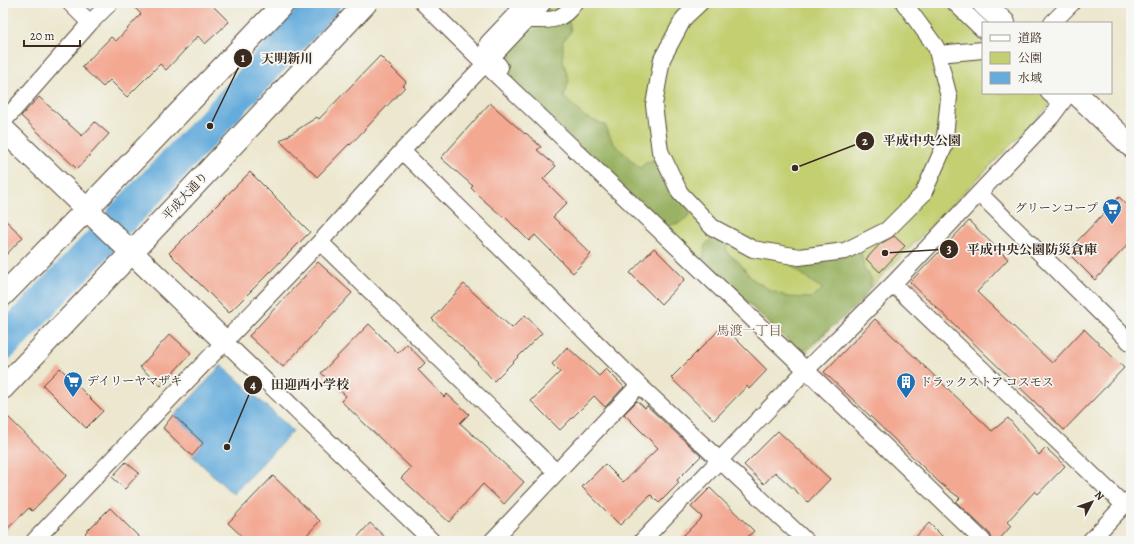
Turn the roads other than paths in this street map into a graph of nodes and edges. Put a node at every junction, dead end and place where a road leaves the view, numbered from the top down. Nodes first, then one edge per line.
1 (70, 3) edge
2 (110, 3) edge
3 (284, 3) edge
4 (366, 3) edge
5 (423, 3) edge
6 (526, 3) edge
7 (543, 3) edge
8 (574, 3) edge
9 (904, 3) edge
10 (954, 3) edge
11 (983, 3) edge
12 (1072, 3) edge
13 (696, 4) edge
14 (526, 20) junction
15 (1003, 22) edge
16 (1053, 22) edge
17 (90, 23) junction
18 (982, 29) edge
19 (982, 50) edge
20 (938, 54) junction
21 (485, 64) junction
22 (506, 75) dead end
23 (1077, 94) edge
24 (1058, 95) edge
25 (3, 122) edge
26 (3, 129) edge
27 (1131, 146) edge
28 (402, 151) junction
29 (979, 193) junction
30 (91, 213) junction
31 (320, 242) junction
32 (128, 248) junction
33 (893, 284) junction
34 (3, 295) edge
35 (224, 341) junction
36 (1131, 343) edge
37 (806, 370) junction
38 (639, 385) junction
39 (3, 388) edge
40 (720, 460) junction
41 (556, 472) junction
42 (1128, 502) edge
43 (34, 541) edge
44 (432, 541) edge
45 (492, 541) edge
46 (642, 541) edge
47 (806, 541) edge
48 (983, 541) edge
49 (1090, 541) edge

1 - 17 street
2 - 17 street
3 - 30 street
4 - 32 street, 平成大通り
5 - 21 street
6 - 21 street
7 - 14 street
8 - 14 street
9 - 20 street
10 - 18 street
11 - 15 street
12 - 16 street
13 - 20 street
14 - 22 street
17 - 25 street
19 - 20 street
21 - 28 street
21 - 37 street
23 - 27 street
24 - 29 street
26 - 30 street
28 - 31 street
28 - 38 street
29 - 33 street
29 - 36 street
30 - 32 street
30 - 34 street
31 - 35 street
31 - 41 street
32 - 35 street
32 - 39 street, 平成大通り
33 - 37 street
33 - 42 street
35 - 43 street
35 - 44 street
37 - 40 street
37 - 48 street
38 - 40 street
38 - 41 street
40 - 46 street
40 - 47 street
41 - 45 street
42 - 49 street

